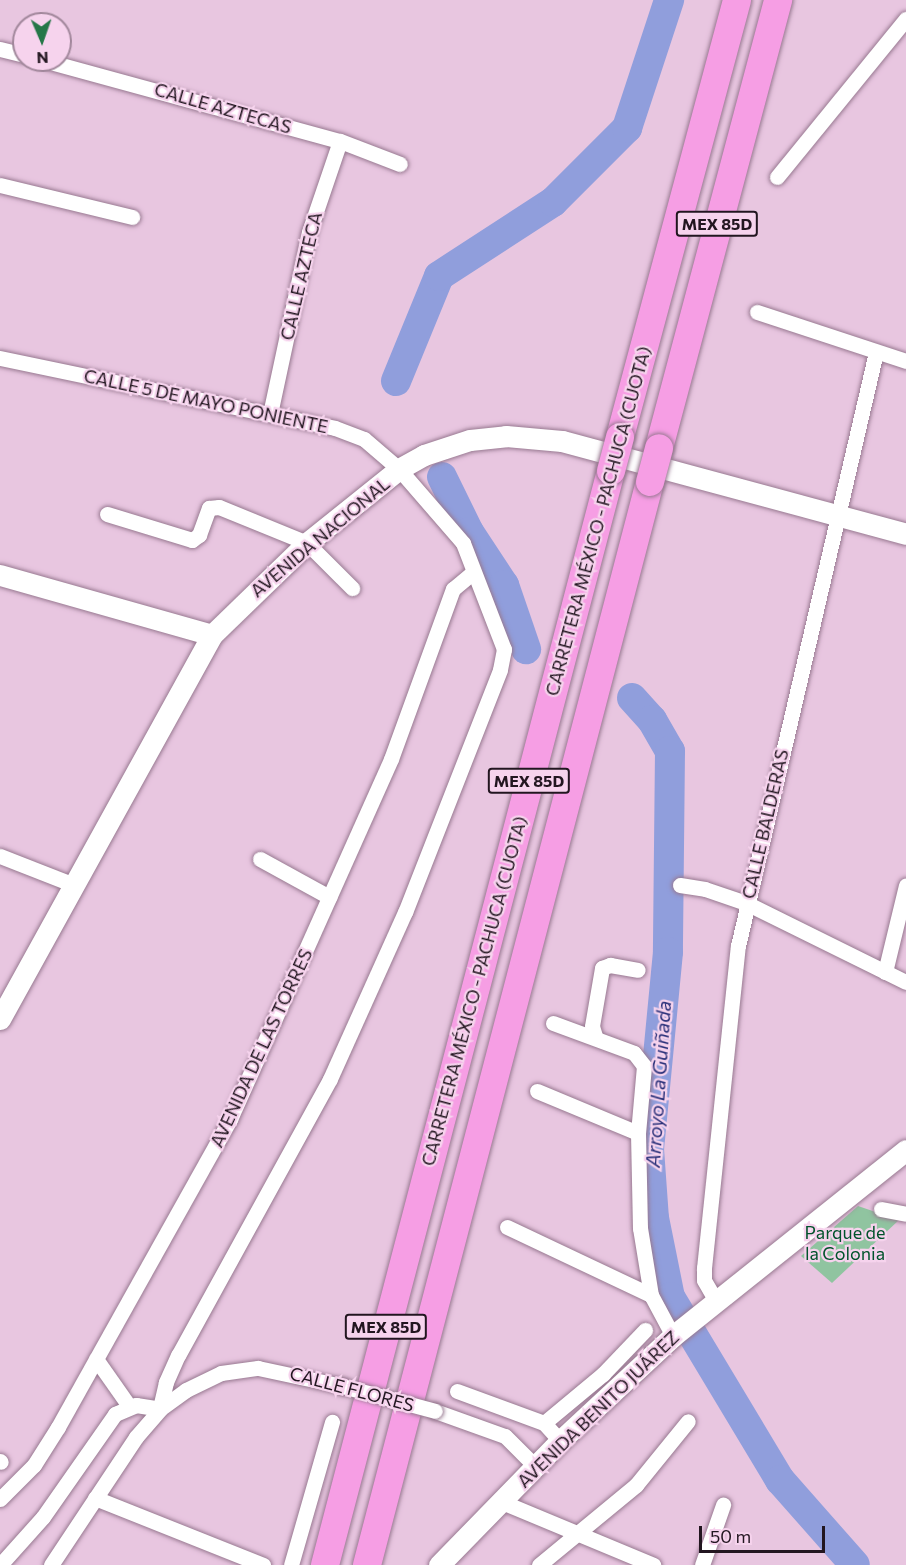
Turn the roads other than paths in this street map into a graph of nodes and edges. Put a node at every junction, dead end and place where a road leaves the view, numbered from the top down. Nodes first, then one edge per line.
1 (737, 0) edge
2 (778, 0) edge
3 (906, 19) edge
4 (72, 68) edge
5 (340, 141) junction
6 (400, 164) dead end
7 (777, 177) dead end
8 (0, 185) edge
9 (132, 217) dead end
10 (757, 312) dead end
11 (876, 352) junction
12 (0, 358) edge
13 (906, 361) edge
14 (270, 414) junction
15 (399, 470) junction
16 (107, 514) dead end
17 (839, 516) junction
18 (906, 534) edge
19 (307, 543) junction
20 (472, 573) junction
21 (0, 575) edge
22 (352, 588) dead end
23 (212, 635) junction
24 (0, 856) edge
25 (260, 859) dead end
26 (74, 885) junction
27 (680, 885) dead end
28 (906, 885) edge
29 (329, 897) junction
30 (746, 903) junction
31 (638, 969) dead end
32 (885, 972) junction
33 (906, 982) edge
34 (0, 1019) edge
35 (553, 1023) dead end
36 (595, 1036) junction
37 (537, 1091) dead end
38 (638, 1133) junction
39 (906, 1150) edge
40 (881, 1209) dead end
41 (906, 1214) edge
42 (507, 1227) dead end
43 (651, 1295) junction
44 (710, 1306) junction
45 (645, 1330) dead end
46 (675, 1334) junction
47 (96, 1359) junction
48 (457, 1391) dead end
49 (129, 1406) junction
50 (160, 1409) junction
51 (688, 1421) dead end
52 (332, 1422) dead end
53 (544, 1424) junction
54 (560, 1441) junction
55 (536, 1467) junction
56 (95, 1498) junction
57 (0, 1499) edge
58 (502, 1502) junction
59 (723, 1505) dead end
60 (579, 1534) junction
61 (0, 1565) edge
62 (51, 1565) edge
63 (263, 1565) edge
64 (291, 1565) edge
65 (326, 1565) edge
66 (367, 1565) edge
67 (439, 1565) edge
68 (539, 1565) edge
69 (653, 1565) edge
70 (702, 1565) edge

1 - 65 highway, CARRETERA MÉXICO - PACHUCA (CUOTA) / MEX 85D, bridge
2 - 66 highway, MEX 85D, bridge
3 - 7 street
4 - 5 street, CALLE AZTECAS
5 - 6 street, CALLE AZTECAS
5 - 14 street, CALLE AZTECA
8 - 9 street
10 - 11 street
11 - 13 street
11 - 17 street, CALLE BALDERAS
12 - 14 street, CALLE 5 DE MAYO PONIENTE
14 - 15 street, CALLE 5 DE MAYO PONIENTE
15 - 17 main road, AVENIDA NACIONAL
15 - 19 main road, AVENIDA NACIONAL
15 - 20 street
16 - 19 street
17 - 18 main road, AVENIDA NACIONAL
17 - 30 street, CALLE BALDERAS
19 - 22 street
19 - 23 main road, AVENIDA NACIONAL
20 - 29 street, AVENIDA DE LAS TORRES
20 - 50 street
21 - 23 main road
23 - 26 main road, AVENIDA NACIONAL
24 - 26 street
25 - 29 street
26 - 34 main road, AVENIDA NACIONAL
27 - 30 street
28 - 32 street
29 - 47 street, AVENIDA DE LAS TORRES
30 - 32 street
30 - 44 street, CALLE BALDERAS
31 - 36 street
32 - 33 street
35 - 36 street
36 - 38 street
37 - 38 street
38 - 43 street
39 - 44 main road, AVENIDA BENITO JUÁREZ
40 - 41 street
42 - 43 street
43 - 46 street
44 - 46 main road, AVENIDA BENITO JUÁREZ
45 - 53 street
46 - 54 main road, AVENIDA BENITO JUÁREZ
47 - 49 street
47 - 57 street, AVENIDA DE LAS TORRES
48 - 53 street
49 - 50 street
49 - 61 street
50 - 55 street, CALLE FLORES, bridge
50 - 56 street
51 - 60 street
52 - 64 street
53 - 54 street
54 - 55 main road, AVENIDA BENITO JUÁREZ
55 - 58 main road, AVENIDA BENITO JUÁREZ
56 - 62 street
56 - 63 street
58 - 60 street
58 - 67 main road, AVENIDA BENITO JUÁREZ
59 - 70 street
60 - 68 street
60 - 69 street

